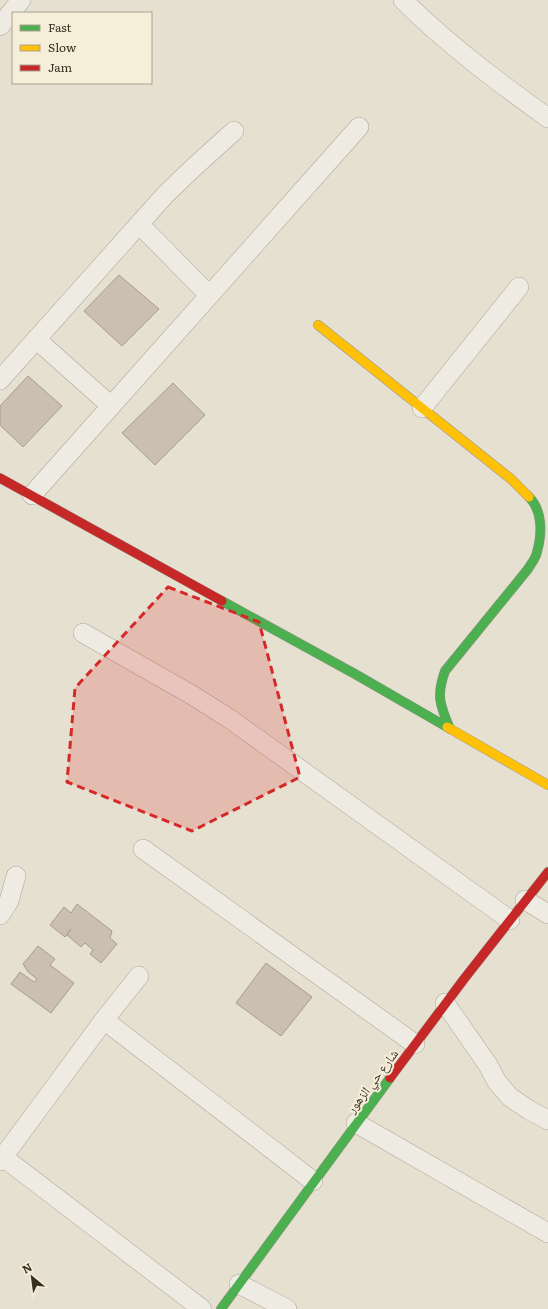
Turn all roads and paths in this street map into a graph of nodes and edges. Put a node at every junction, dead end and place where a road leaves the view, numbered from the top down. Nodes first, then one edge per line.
1 (21, 0) edge
2 (413, 4) edge
3 (0, 26) edge
4 (548, 118) edge
5 (359, 127) dead end
6 (234, 132) dead end
7 (139, 224) junction
8 (519, 286) dead end
9 (209, 295) junction
10 (318, 325) dead end
11 (36, 339) junction
12 (0, 380) edge
13 (111, 406) junction
14 (422, 408) junction
15 (0, 478) edge
16 (32, 495) junction
17 (543, 517) edge
18 (83, 633) dead end
19 (450, 729) junction
20 (548, 785) edge
21 (143, 849) dead end
22 (548, 872) edge
23 (16, 876) dead end
24 (525, 900) junction
25 (548, 914) edge
26 (0, 915) edge
27 (510, 920) junction
28 (139, 976) dead end
29 (445, 1003) junction
30 (104, 1020) junction
31 (415, 1044) junction
32 (548, 1120) edge
33 (356, 1123) junction
34 (2, 1159) edge
35 (313, 1181) junction
36 (548, 1233) edge
37 (239, 1284) junction
38 (202, 1309) edge
39 (221, 1309) edge
40 (287, 1309) edge

1 - 3 street
2 - 4 street
5 - 9 street
6 - 7 street
7 - 9 street
7 - 11 street
8 - 14 street
9 - 13 street
10 - 14 street
11 - 12 street
11 - 13 street
13 - 16 street
14 - 17 street
15 - 16 street
16 - 19 street
17 - 19 street
18 - 27 street
19 - 20 street
21 - 31 street
22 - 24 street, شارع حي الزهور
23 - 26 street
24 - 25 street
24 - 27 street, شارع حي الزهور
27 - 29 street, شارع حي الزهور
28 - 30 street
29 - 31 street, شارع حي الزهور
29 - 32 street
30 - 34 street
30 - 35 street
31 - 33 street, شارع حي الزهور
33 - 35 street, شارع حي الزهور
33 - 36 street
34 - 38 street
35 - 37 street, شارع حي الزهور
37 - 39 street, شارع حي الزهور
37 - 40 street

